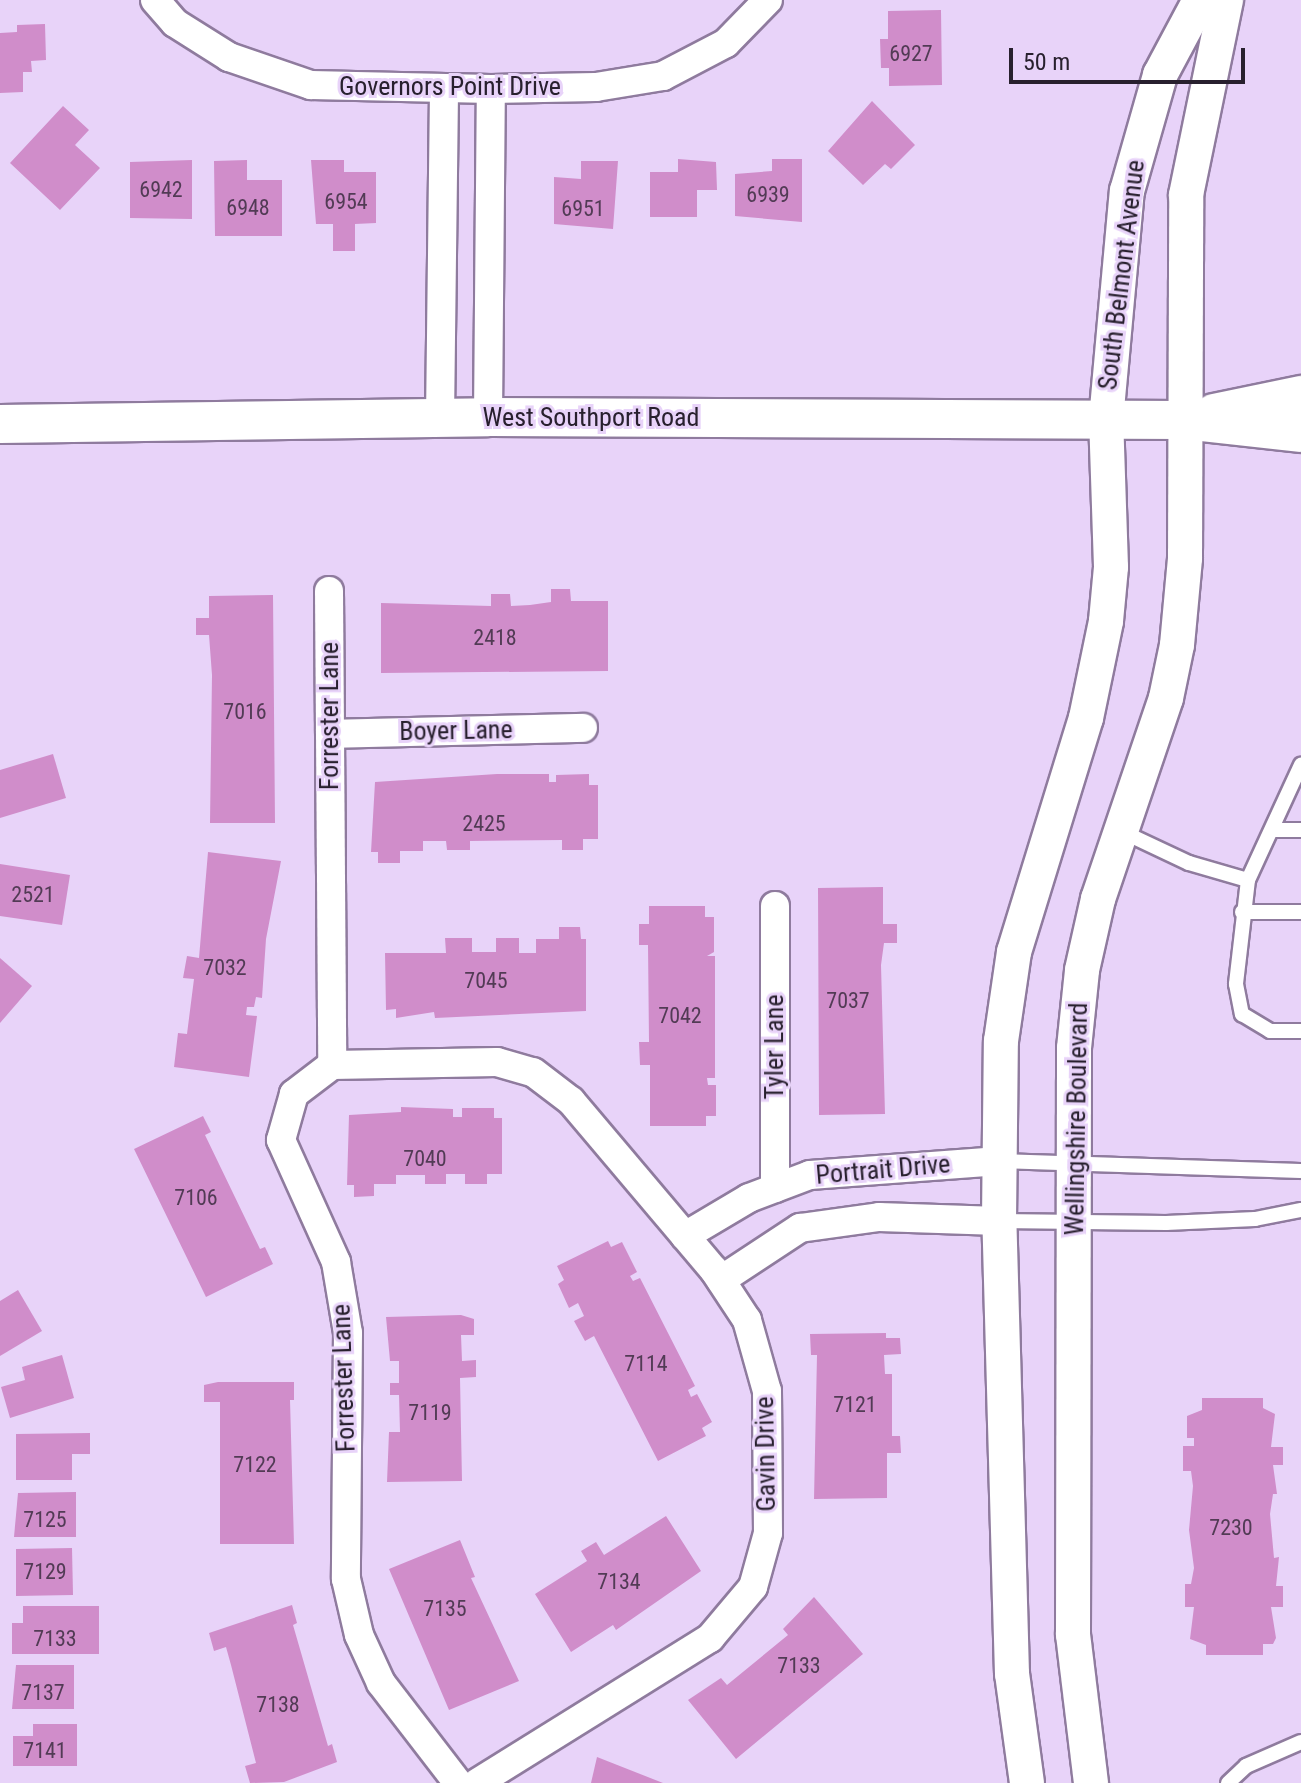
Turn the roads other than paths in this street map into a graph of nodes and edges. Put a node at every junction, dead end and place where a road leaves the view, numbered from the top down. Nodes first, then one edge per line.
1 (155, 0) edge
2 (1200, 0) edge
3 (1226, 0) edge
4 (760, 10) edge
5 (444, 88) junction
6 (491, 89) junction
7 (1301, 395) edge
8 (488, 417) junction
9 (440, 419) junction
10 (1106, 420) junction
11 (1183, 420) junction
12 (0, 424) edge
13 (1301, 433) edge
14 (329, 591) dead end
15 (583, 728) dead end
16 (330, 734) junction
17 (1301, 765) edge
18 (1272, 830) junction
19 (1301, 830) edge
20 (1123, 832) junction
21 (1248, 880) junction
22 (775, 906) dead end
23 (1242, 912) junction
24 (1266, 912) junction
25 (1301, 912) edge
26 (1301, 919) edge
27 (1301, 1031) edge
28 (332, 1065) junction
29 (999, 1161) junction
30 (1074, 1163) junction
31 (1301, 1171) edge
32 (775, 1188) junction
33 (1301, 1210) edge
34 (999, 1221) junction
35 (1074, 1222) junction
36 (685, 1236) junction
37 (721, 1280) junction
38 (1301, 1742) edge
39 (458, 1783) edge
40 (477, 1783) edge
41 (1027, 1783) edge
42 (1091, 1783) edge
43 (1228, 1783) edge

1 - 5 street, Governors Point Drive
2 - 10 street, South Belmont Avenue
3 - 11 street, South Belmont Avenue
4 - 6 street, Governors Point Drive
5 - 6 street, Governors Point Drive
5 - 9 street
6 - 8 street
7 - 11 main road, West Southport Road
8 - 9 main road, West Southport Road
8 - 10 main road, West Southport Road
9 - 12 main road, West Southport Road
10 - 11 main road, West Southport Road
10 - 29 street
11 - 13 main road, West Southport Road
11 - 20 street, Wellingshire Boulevard
14 - 16 street, Forrester Lane
15 - 16 street, Boyer Lane
16 - 28 street, Forrester Lane
17 - 18 lane
18 - 19 lane
18 - 21 lane
20 - 21 lane
20 - 30 street, Wellingshire Boulevard
21 - 23 lane
22 - 32 street, Tyler Lane
23 - 24 lane
23 - 27 lane
24 - 25 lane
24 - 26 lane
28 - 36 street, Gavin Drive
28 - 39 street, Forrester Lane
29 - 30 lane
29 - 32 street, Portrait Drive
29 - 34 street
30 - 31 lane
30 - 35 street, Wellingshire Boulevard
32 - 36 street, Portrait Drive
33 - 35 lane
34 - 35 lane
34 - 37 street, Portrait Drive
34 - 41 street
35 - 42 street, Wellingshire Boulevard
36 - 37 street, Gavin Drive
37 - 40 street, Gavin Drive
38 - 43 lane

